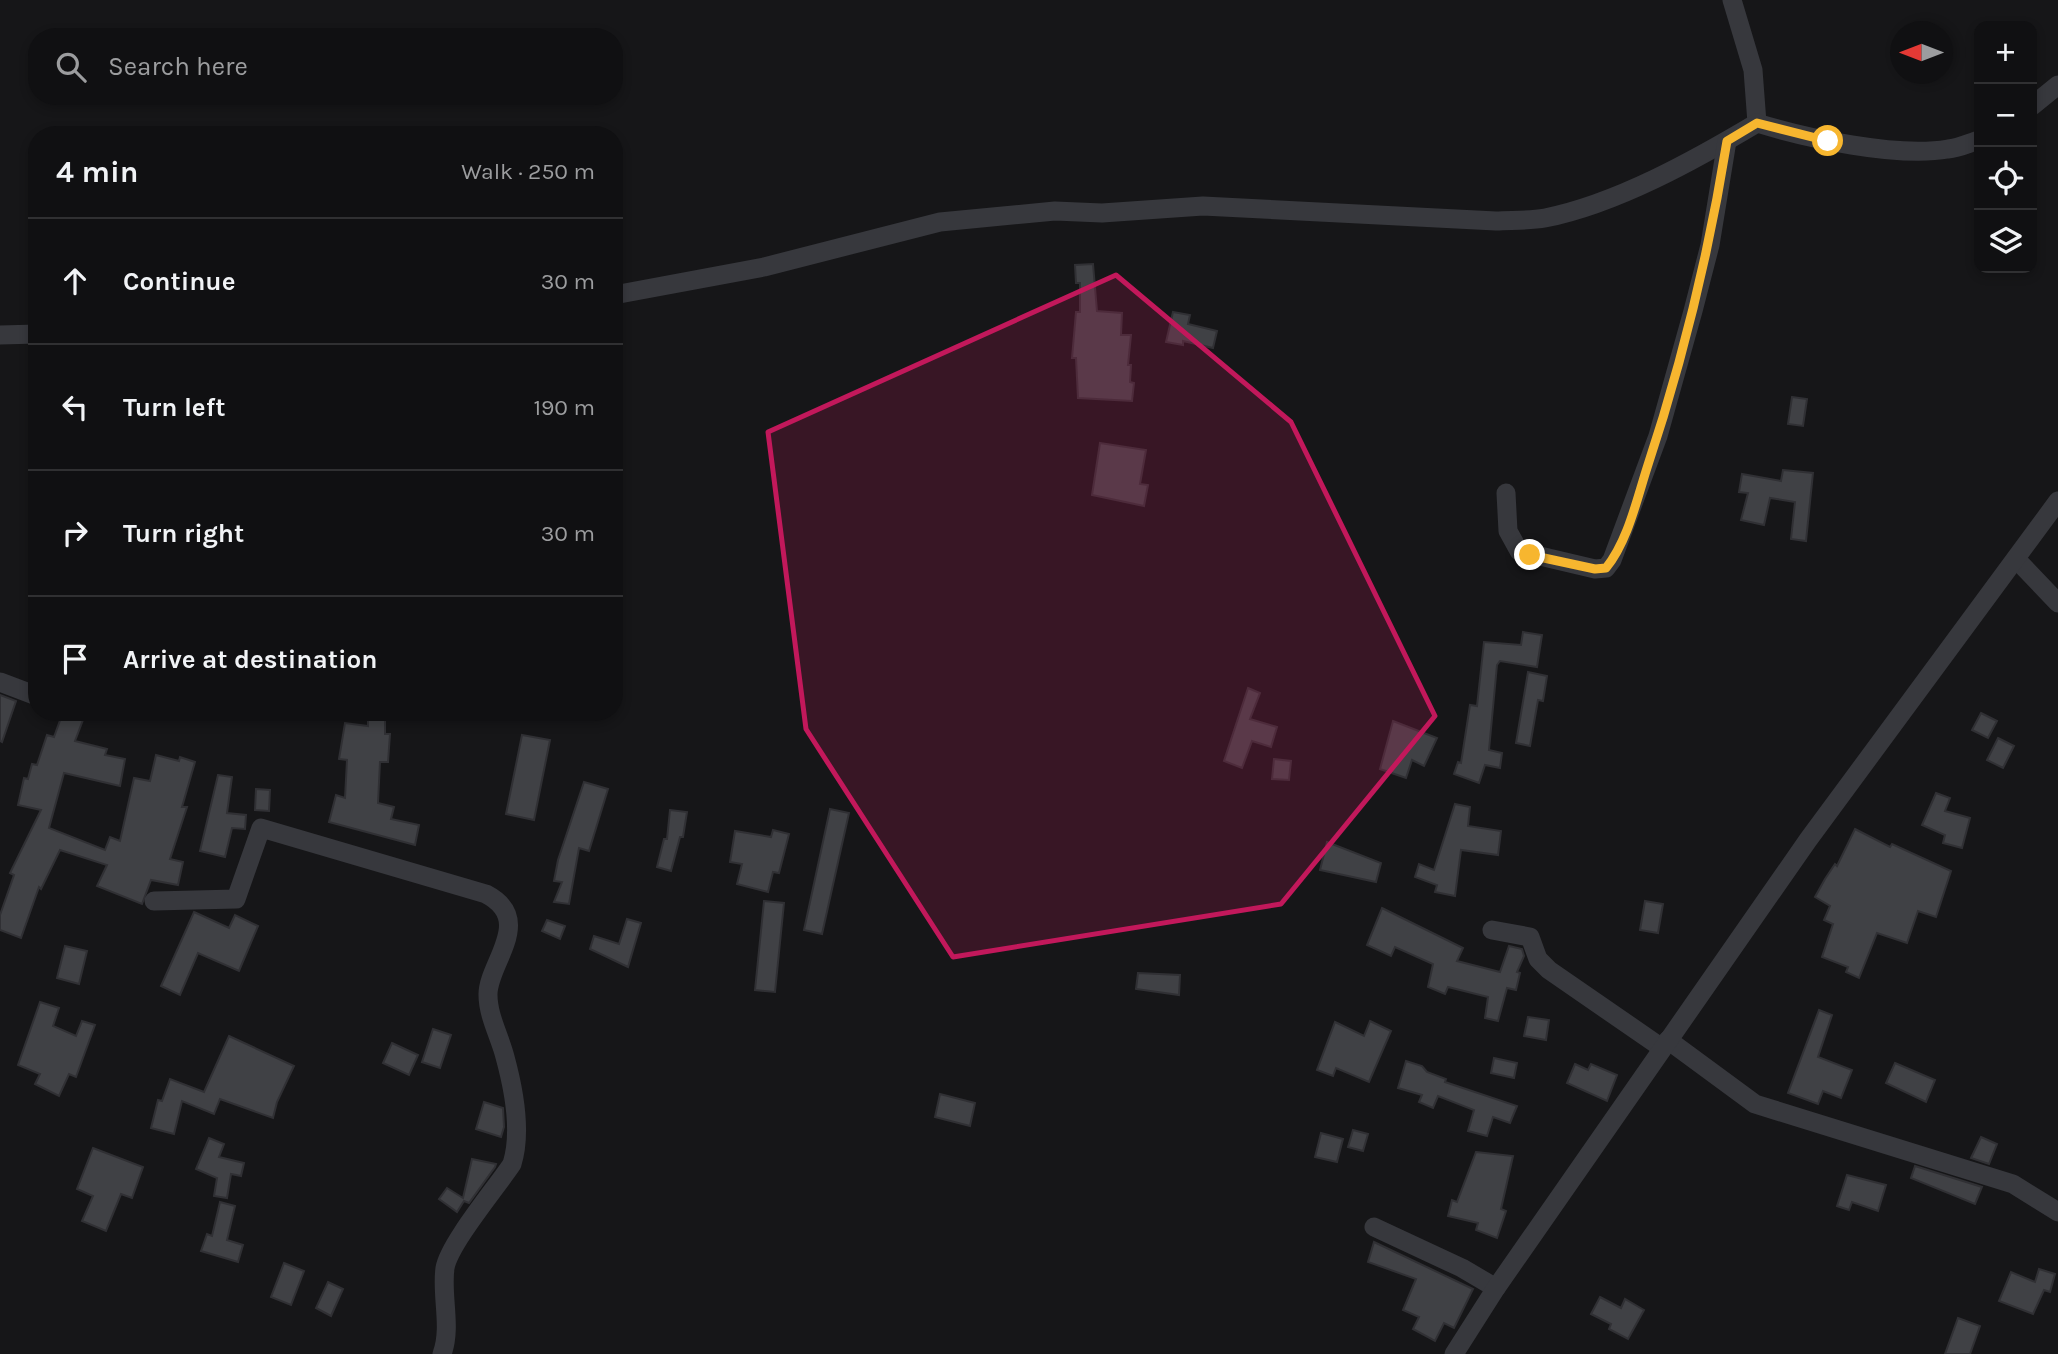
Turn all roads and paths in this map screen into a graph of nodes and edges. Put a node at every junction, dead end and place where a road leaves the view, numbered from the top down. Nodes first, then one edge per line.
1 (1732, 0) edge
2 (2058, 85) edge
3 (2037, 102) edge
4 (1757, 123) junction
5 (1727, 141) junction
6 (1974, 141) edge
7 (623, 293) edge
8 (28, 334) edge
9 (0, 335) edge
10 (1506, 493) dead end
11 (2058, 501) edge
12 (2016, 559) junction
13 (2058, 603) edge
14 (0, 681) edge
15 (28, 692) edge
16 (154, 901) dead end
17 (1492, 930) dead end
18 (1665, 1044) junction
19 (2058, 1212) edge
20 (1374, 1227) dead end
21 (1496, 1288) junction
22 (442, 1354) edge
23 (1454, 1354) edge

1 - 4 street
2 - 3 street
4 - 5 street
4 - 6 street
5 - 7 street
5 - 10 street
8 - 9 street
11 - 12 street
12 - 13 street
12 - 18 street
14 - 15 street
16 - 22 street
17 - 18 street
18 - 19 street
18 - 21 street
20 - 21 street
21 - 23 street

